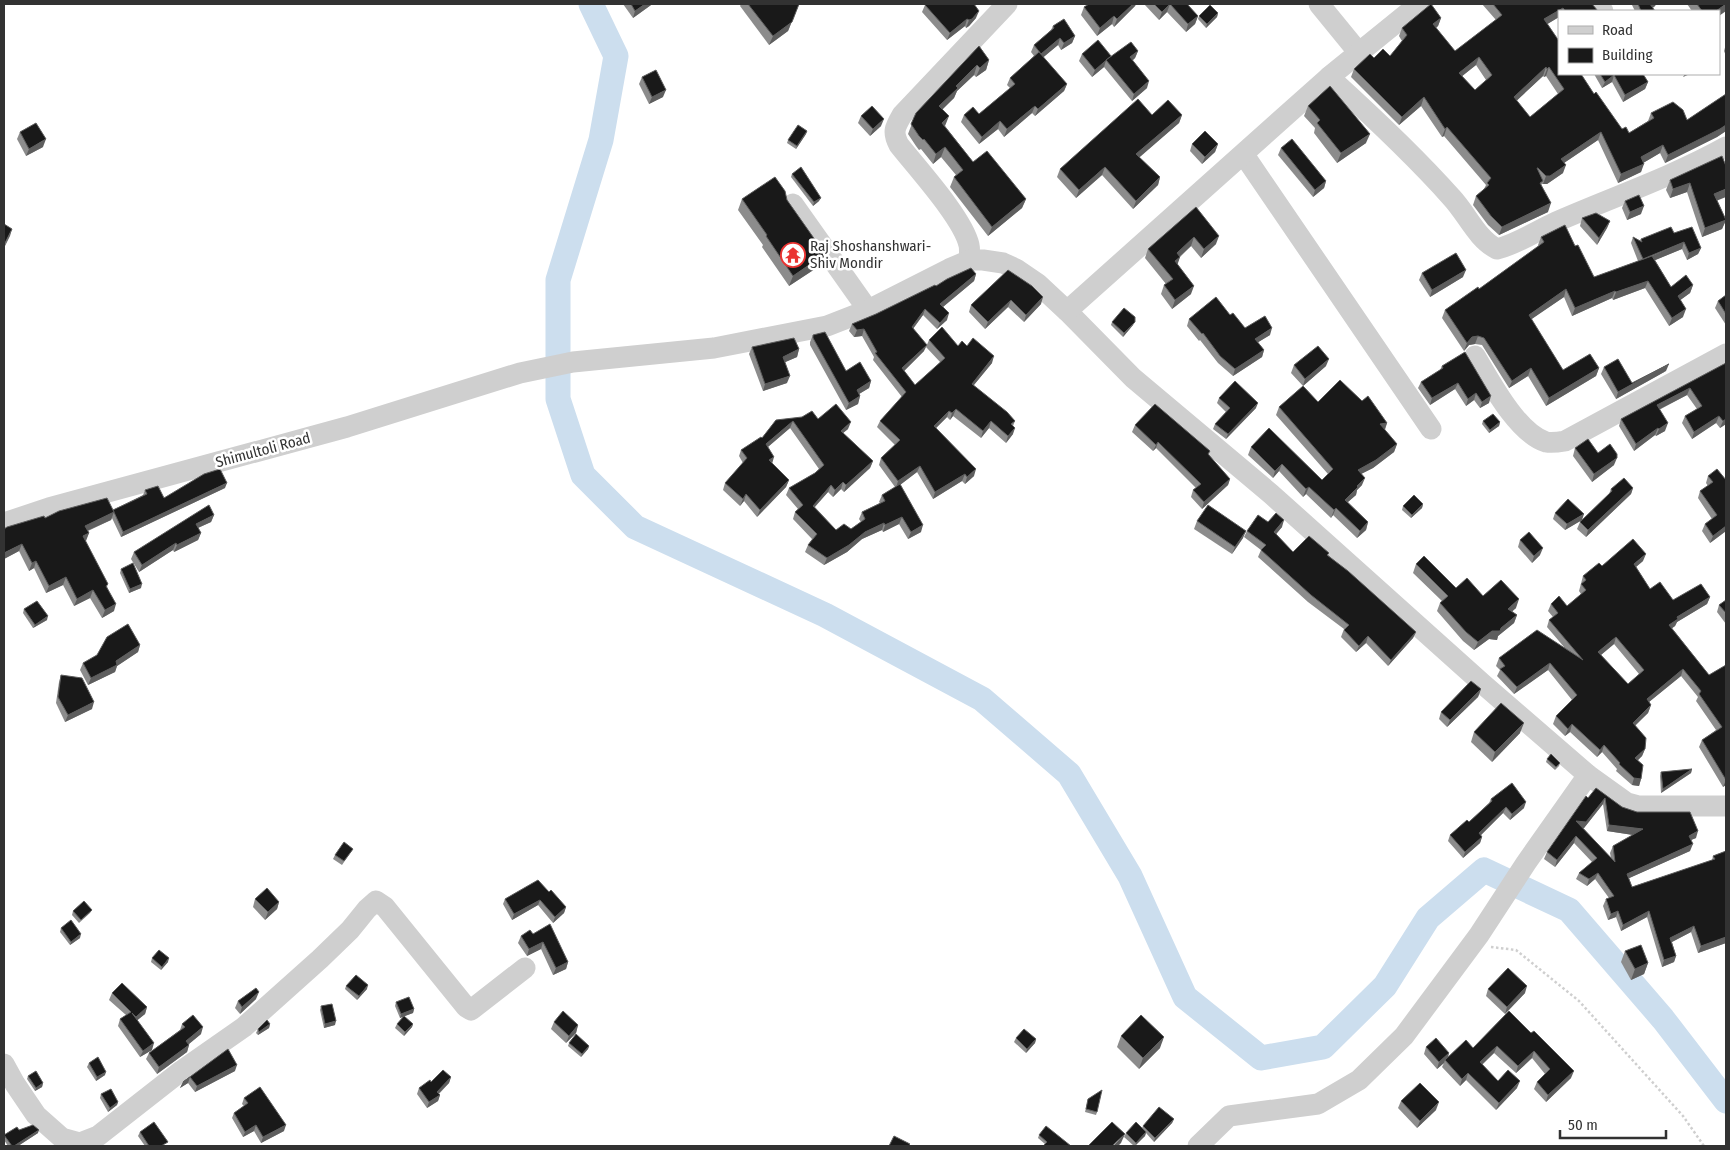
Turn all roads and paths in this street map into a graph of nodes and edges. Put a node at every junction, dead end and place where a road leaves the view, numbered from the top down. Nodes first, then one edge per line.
1 (1007, 4) edge
2 (1319, 4) edge
3 (1419, 4) edge
4 (1359, 53) junction
5 (1329, 78) junction
6 (1726, 147) edge
7 (1244, 155) junction
8 (793, 204) dead end
9 (970, 260) junction
10 (868, 310) junction
11 (1067, 311) junction
12 (1726, 354) edge
13 (1475, 356) dead end
14 (1431, 429) dead end
15 (4, 523) edge
16 (1588, 775) junction
17 (1726, 806) edge
18 (1475, 940) junction
19 (525, 968) dead end
20 (4, 1064) edge
21 (1198, 1146) edge
22 (1704, 1146) edge

1 - 9 street
2 - 4 street
3 - 4 street
4 - 5 street
5 - 6 street
5 - 7 street
7 - 11 street
7 - 14 street
8 - 10 street
9 - 10 street, Shimultoli Road
9 - 11 street
10 - 15 street, Shimultoli Road
11 - 16 street
12 - 13 street
16 - 17 street
16 - 18 street
18 - 21 street
18 - 22 path
19 - 20 street

